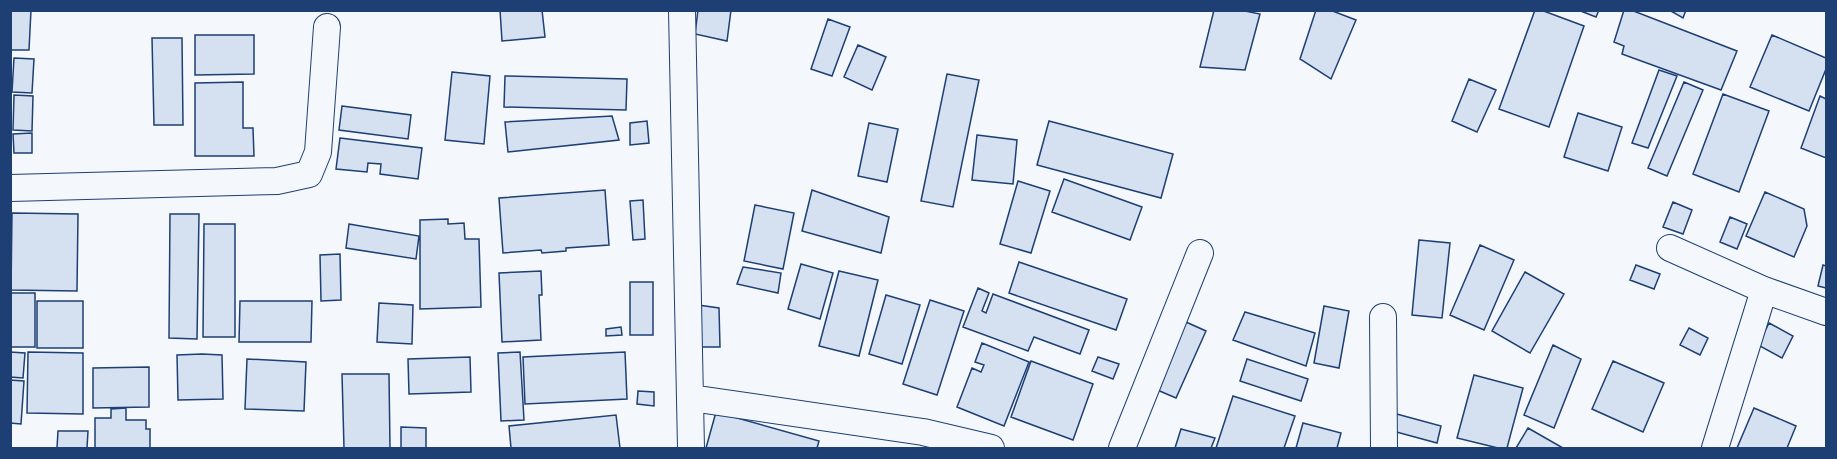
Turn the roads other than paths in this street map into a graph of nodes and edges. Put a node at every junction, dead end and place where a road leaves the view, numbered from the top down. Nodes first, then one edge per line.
1 (682, 10) edge
2 (327, 27) dead end
3 (10, 188) edge
4 (1670, 248) dead end
5 (1200, 254) dead end
6 (1764, 290) junction
7 (1827, 312) edge
8 (1383, 317) dead end
9 (691, 398) junction
10 (691, 448) edge
11 (991, 448) edge
12 (1122, 448) edge
13 (1384, 448) edge
14 (1715, 448) edge

1 - 9 street
2 - 3 street
4 - 6 street
5 - 12 street
6 - 7 street
6 - 14 street
8 - 13 street
9 - 10 street
9 - 11 street

